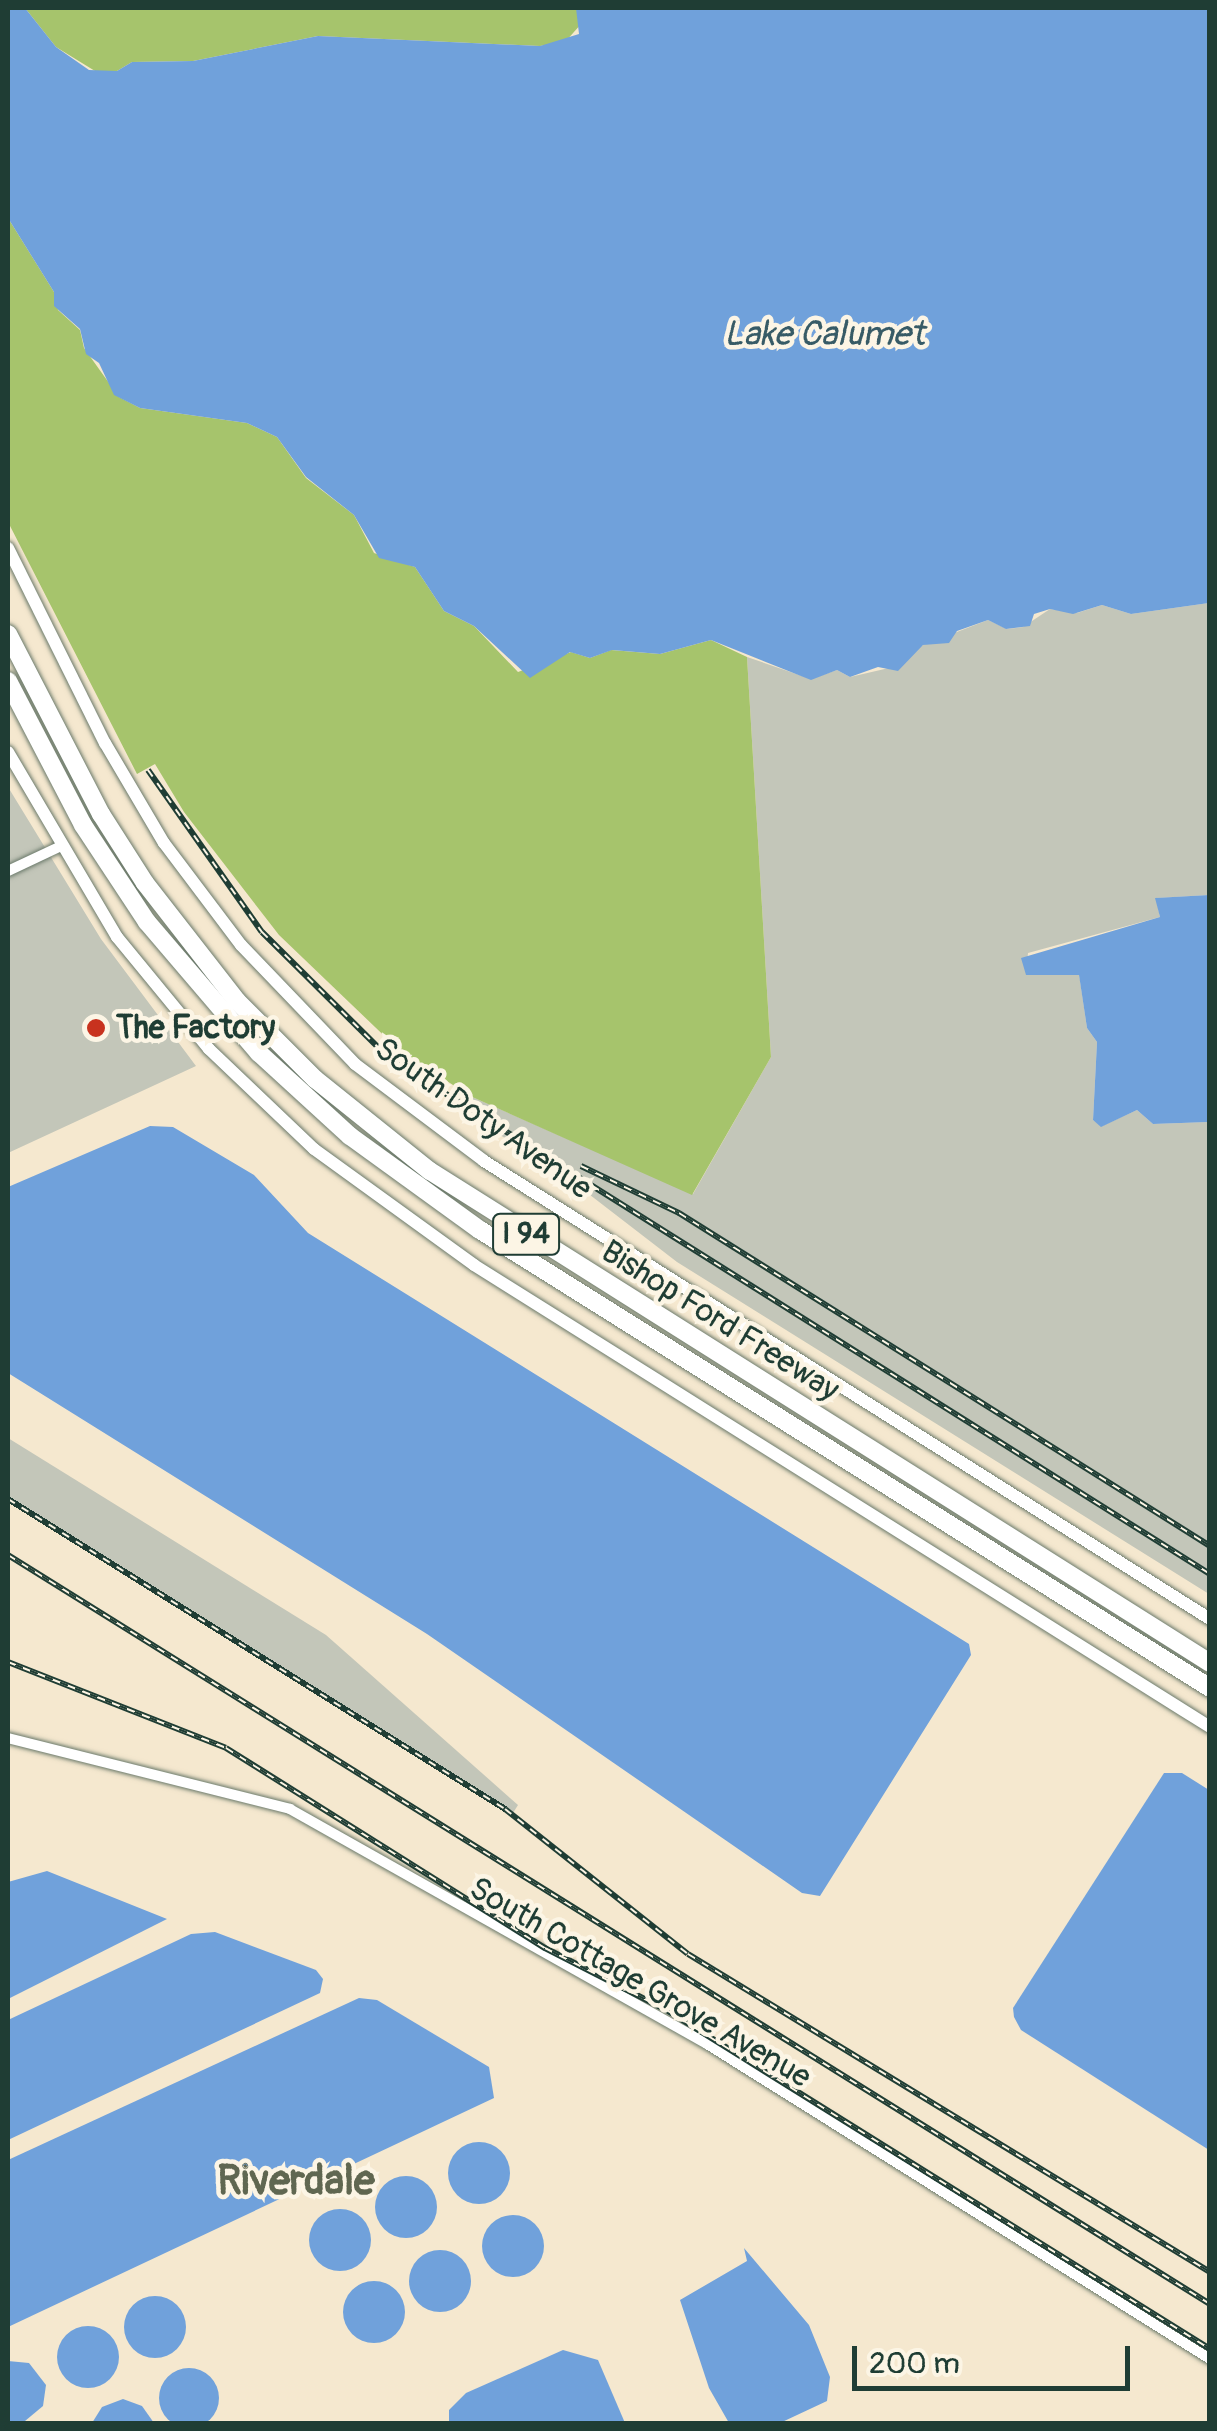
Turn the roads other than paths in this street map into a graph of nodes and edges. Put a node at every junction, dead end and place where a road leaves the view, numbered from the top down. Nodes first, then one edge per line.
1 (8, 548) edge
2 (8, 634) edge
3 (8, 681) edge
4 (8, 752) edge
5 (59, 848) junction
6 (8, 871) edge
7 (1210, 1619) edge
8 (1210, 1664) edge
9 (1210, 1688) edge
10 (1210, 1727) edge
11 (8, 1738) edge
12 (1210, 2359) edge

1 - 7 street, South Doty Avenue
2 - 8 highway, Bishop Ford Freeway / I 94
3 - 9 highway, Bishop Ford Freeway / I 94
4 - 5 street
5 - 6 street
5 - 10 street
11 - 12 street, South Cottage Grove Avenue

